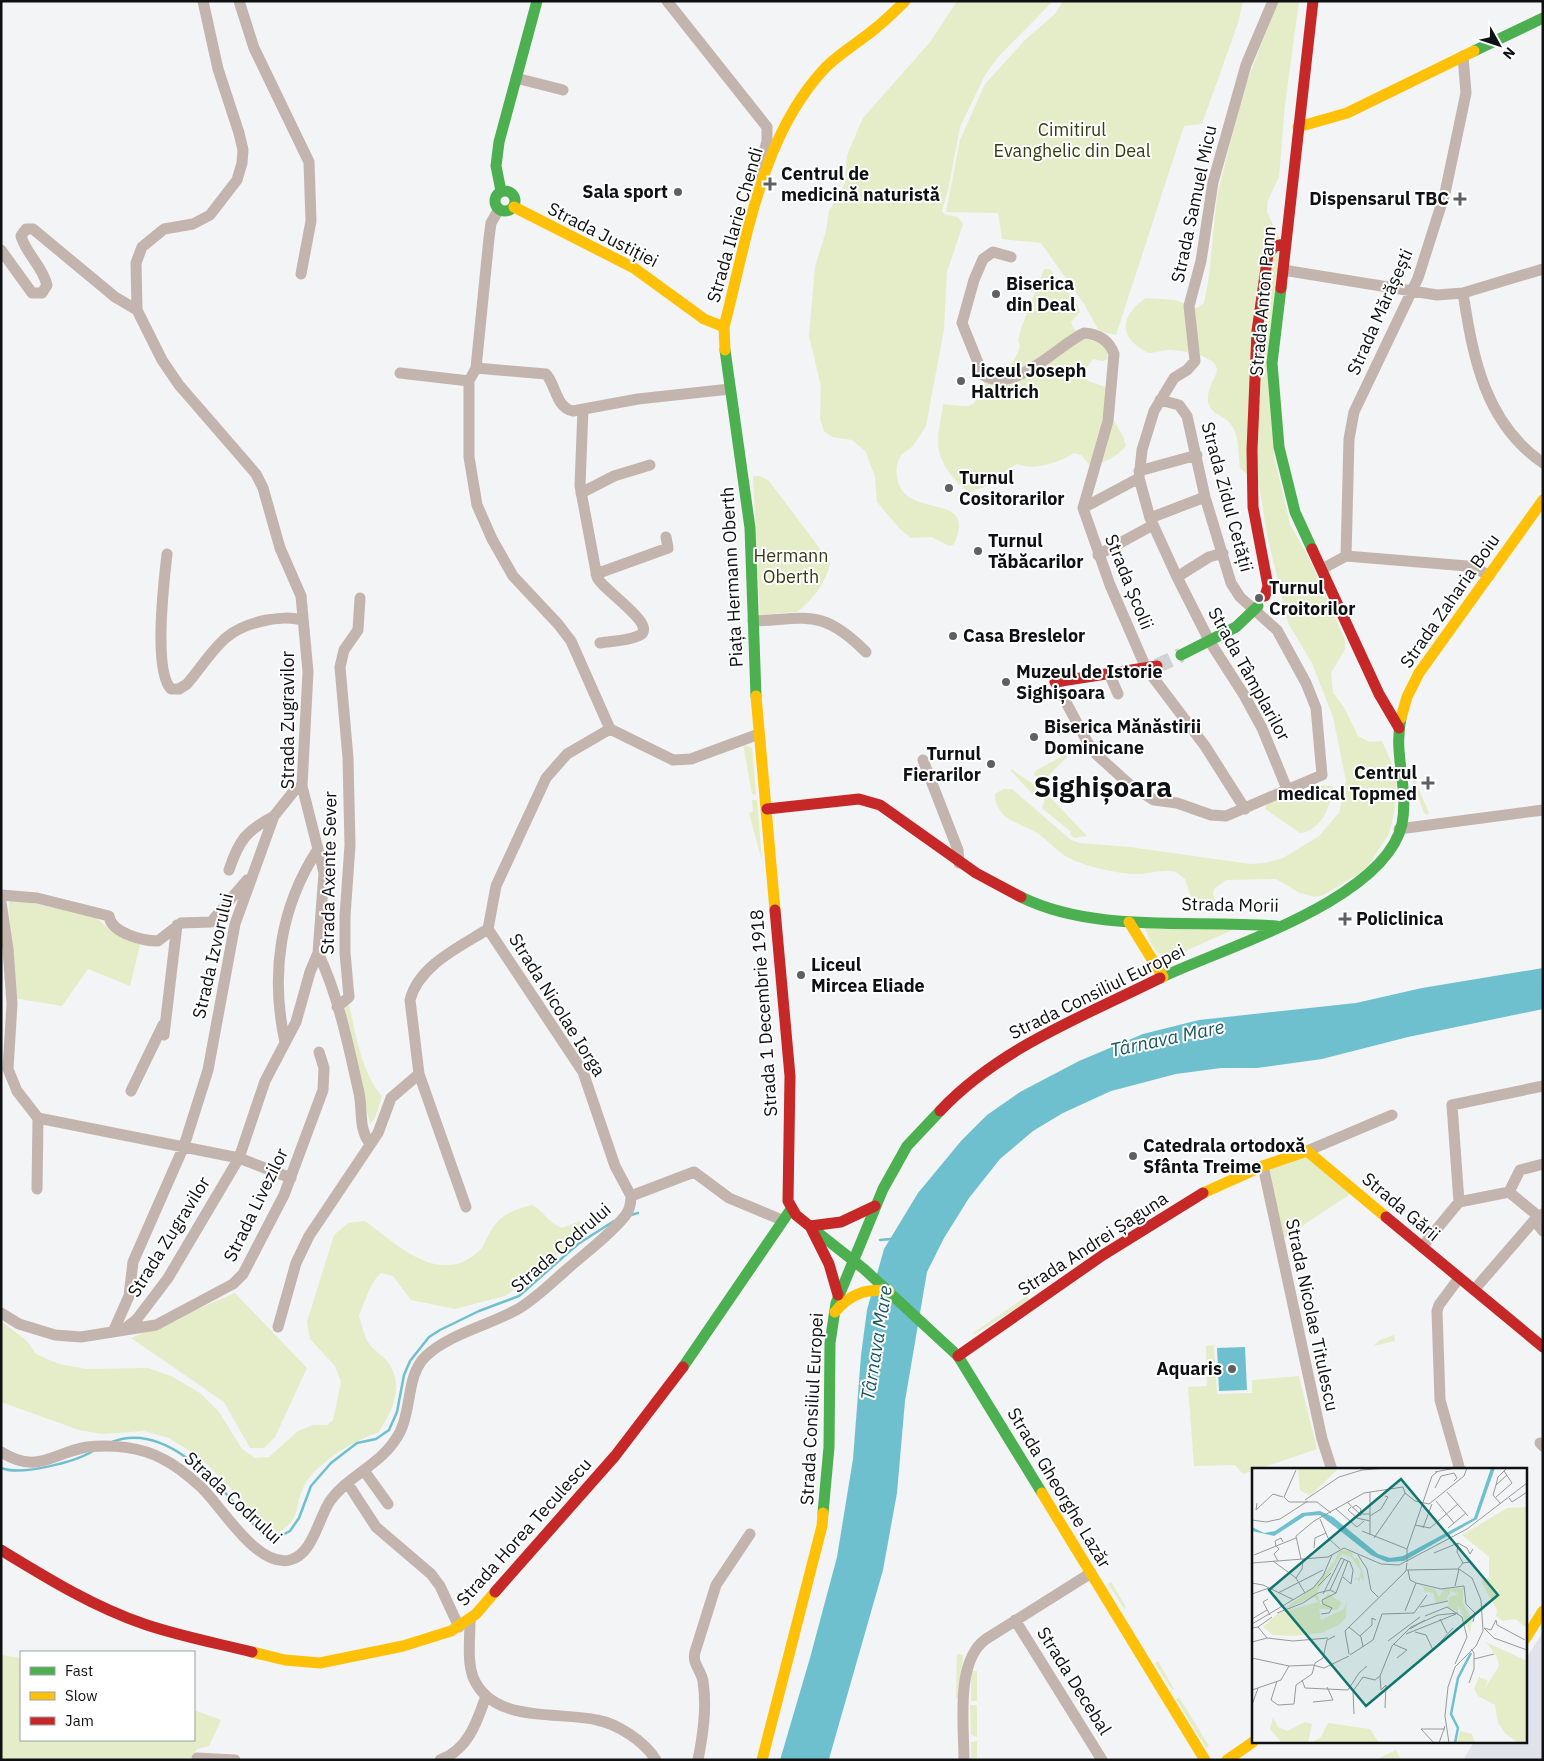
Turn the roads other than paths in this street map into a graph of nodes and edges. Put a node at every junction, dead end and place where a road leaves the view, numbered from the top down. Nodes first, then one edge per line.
1 (203, 1) edge
2 (239, 1) edge
3 (537, 1) edge
4 (667, 1) edge
5 (905, 1) edge
6 (1273, 1) edge
7 (1313, 1) edge
8 (1543, 18) edge
9 (1463, 56) junction
10 (516, 78) junction
11 (563, 90) dead end
12 (1298, 127) junction
13 (502, 191) junction
14 (514, 207) junction
15 (498, 209) junction
16 (750, 223) junction
17 (1285, 244) junction
18 (1, 250) edge
19 (1011, 257) dead end
20 (1543, 269) edge
21 (1283, 270) junction
22 (301, 274) dead end
23 (1410, 291) junction
24 (1463, 293) junction
25 (137, 310) junction
26 (724, 327) junction
27 (476, 368) junction
28 (400, 373) dead end
29 (469, 380) junction
30 (730, 390) junction
31 (1160, 400) junction
32 (583, 409) junction
33 (1197, 455) junction
34 (1543, 463) edge
35 (650, 465) dead end
36 (1139, 475) junction
37 (581, 492) junction
38 (1205, 497) junction
39 (1543, 500) edge
40 (1083, 508) junction
41 (1151, 521) junction
42 (666, 537) dead end
43 (1224, 553) junction
44 (167, 554) dead end
45 (1098, 554) junction
46 (1346, 556) junction
47 (1322, 569) junction
48 (596, 574) junction
49 (1489, 576) junction
50 (1177, 577) junction
51 (1266, 596) dead end
52 (360, 598) dead end
53 (1257, 609) junction
54 (302, 620) junction
55 (759, 621) junction
56 (1210, 642) junction
57 (600, 643) dead end
58 (866, 652) dead end
59 (1181, 655) tunnel mouth
60 (1151, 667) junction
61 (1109, 673) junction
62 (1055, 682) joint
63 (1118, 694) dead end
64 (1399, 728) junction
65 (610, 730) junction
66 (759, 734) junction
67 (923, 760) dead end
68 (302, 786) junction
69 (1287, 790) junction
70 (767, 809) junction
71 (1245, 809) junction
72 (1543, 810) edge
73 (274, 816) junction
74 (1399, 829) junction
75 (318, 849) junction
76 (959, 863) junction
77 (229, 870) dead end
78 (253, 871) junction
79 (1, 895) edge
80 (1, 902) edge
81 (1129, 922) junction
82 (177, 925) junction
83 (1280, 927) junction
84 (488, 929) junction
85 (318, 953) junction
86 (1163, 977) junction
87 (337, 1007) junction
88 (166, 1020) junction
89 (164, 1035) dead end
90 (285, 1042) junction
91 (318, 1052) dead end
92 (419, 1074) junction
93 (1543, 1086) edge
94 (130, 1091) dead end
95 (1392, 1116) dead end
96 (38, 1118) junction
97 (370, 1144) junction
98 (184, 1146) junction
99 (1307, 1151) junction
100 (240, 1158) junction
101 (1543, 1164) edge
102 (1263, 1166) junction
103 (291, 1178) junction
104 (37, 1189) dead end
105 (1509, 1192) junction
106 (631, 1196) junction
107 (1459, 1202) junction
108 (875, 1206) junction
109 (466, 1207) dead end
110 (791, 1209) junction
111 (1540, 1215) edge
112 (782, 1220) junction
113 (810, 1226) junction
114 (1543, 1231) edge
115 (1422, 1246) junction
116 (853, 1259) junction
117 (1459, 1278) junction
118 (1474, 1290) junction
119 (889, 1291) junction
120 (838, 1295) junction
121 (1, 1313) edge
122 (833, 1316) junction
123 (278, 1327) dead end
124 (118, 1331) junction
125 (1543, 1347) edge
126 (958, 1356) junction
127 (1, 1452) edge
128 (1331, 1468) edge
129 (1459, 1468) edge
130 (365, 1472) junction
131 (348, 1484) junction
132 (388, 1504) dead end
133 (750, 1534) dead end
134 (1, 1550) edge
135 (1091, 1573) junction
136 (1543, 1611) edge
137 (470, 1620) junction
138 (1015, 1620) junction
139 (459, 1627) junction
140 (1526, 1636) edge
141 (486, 1696) junction
142 (1252, 1743) edge
143 (197, 1758) dead end
144 (235, 1760) edge
145 (440, 1760) edge
146 (656, 1760) edge
147 (698, 1760) edge
148 (762, 1760) edge
149 (964, 1760) edge
150 (1102, 1760) edge
151 (1205, 1760) edge
152 (1227, 1760) edge

1 - 25 street
2 - 22 street
3 - 10 main road
4 - 16 street
5 - 16 main road, Strada Ilarie Chendi
6 - 31 street, Strada Samuel Micu
7 - 12 main road, Strada Anton Pann
8 - 9 main road
9 - 12 main road
9 - 23 street, Strada Mărășești
10 - 11 street
10 - 13 main road
12 - 17 main road, Strada Anton Pann
13 - 14 main road
13 - 15 main road
14 - 15 main road
14 - 26 main road, Strada Justiției
15 - 27 street
16 - 26 main road, Strada Ilarie Chendi
17 - 21 main road, Strada Anton Pann
17 - 51 main road, Strada Zidul Cetății
18 - 25 street
19 - 40 street
20 - 24 street
21 - 23 street
21 - 47 main road, Strada Anton Pann
23 - 24 street
23 - 46 street, Strada Mărășești
24 - 34 street
25 - 54 street, Strada Zugravilor
26 - 30 main road, Strada Ilarie Chendi
27 - 29 street
27 - 32 street
28 - 29 street
29 - 65 street
30 - 32 street
30 - 55 main road, Piața Hermann Oberth
31 - 33 street, Strada Zidul Cetății
31 - 36 street
32 - 37 street
33 - 36 street
33 - 38 street, Strada Zidul Cetății
35 - 37 street
36 - 40 street
36 - 41 street, Strada Tâmplarilor
37 - 48 street
38 - 41 street
38 - 43 street, Strada Zidul Cetății
39 - 49 main road, Strada Zaharia Boiu
40 - 45 street, Strada Școlii
41 - 45 street
41 - 50 street, Strada Tâmplarilor
42 - 48 street
43 - 50 street
43 - 53 street, Strada Zidul Cetății
44 - 54 street
45 - 60 street, Strada Școlii
46 - 47 street
46 - 49 street
47 - 64 main road, Strada Anton Pann
48 - 57 street
49 - 64 main road, Strada Zaharia Boiu
50 - 56 street, Strada Tâmplarilor
52 - 87 street, Strada Axente Sever
53 - 56 main road
53 - 69 street, Strada Zidul Cetății
54 - 68 street, Strada Zugravilor
55 - 58 street, Piața Hermann Oberth
55 - 66 main road, Piața Hermann Oberth
56 - 59 main road
56 - 69 street, Strada Tâmplarilor
60 - 61 main road
60 - 71 street, Strada Școlii
61 - 62 main road
61 - 63 street
62 - 71 street
64 - 74 main road, Strada Morii
65 - 66 street
65 - 84 street
66 - 70 main road, Strada 1 Decembrie 1918
67 - 76 street
68 - 73 street, Strada Izvorului
68 - 75 street, Strada Zugravilor
69 - 71 street
70 - 76 main road, Strada Morii
70 - 110 main road, Strada 1 Decembrie 1918
72 - 74 street
73 - 77 street
73 - 78 street, Strada Izvorului
74 - 83 main road, Strada Morii
75 - 85 street, Strada Zugravilor
75 - 90 street
76 - 81 main road, Strada Morii
78 - 82 street
78 - 98 street, Strada Izvorului
79 - 82 street
80 - 96 street
81 - 83 main road, Strada Morii
81 - 86 main road
82 - 88 street
83 - 86 main road, Strada Consiliul Europei
84 - 92 street
84 - 106 street, Strada Nicolae Iorga
85 - 87 street, Strada Zugravilor
85 - 90 street, Strada Zugravilor
86 - 108 main road, Strada Consiliul Europei
87 - 97 street
88 - 89 street
88 - 94 street
90 - 100 street, Strada Zugravilor
91 - 103 street, Strada Livezilor
92 - 97 street
92 - 109 street
93 - 107 street
95 - 99 street, Strada Andrei Șaguna
96 - 98 street
96 - 104 street
97 - 123 street
98 - 100 street, Strada Zugravilor
98 - 124 street, Strada Izvorului
99 - 102 main road, Strada Andrei Șaguna
99 - 115 main road, Strada Gării
100 - 103 street, Strada Zugravilor
100 - 124 street, Strada Zugravilor
101 - 105 street
102 - 126 main road, Strada Andrei Șaguna
102 - 128 street, Strada Nicolae Titulescu
103 - 124 street, Strada Livezilor
105 - 107 street
105 - 111 street
106 - 112 street
106 - 130 street, Strada Codrului
107 - 115 street
108 - 113 main road
108 - 116 main road, Strada Consiliul Europei
110 - 112 main road, Strada Horea Teculescu
110 - 113 main road
111 - 114 street
111 - 118 street
112 - 137 main road, Strada Horea Teculescu
113 - 116 main road
113 - 120 main road
115 - 117 main road, Strada Gării
116 - 119 main road, Strada Gheorghe Lazăr
116 - 120 main road, Strada Consiliul Europei
117 - 118 main road, Strada Gării
117 - 129 street
118 - 125 main road, Strada Gării
119 - 122 main road
119 - 126 main road, Strada Gheorghe Lazăr
120 - 122 main road, Strada Consiliul Europei
121 - 124 street, Strada Livezilor
122 - 148 main road, Strada Consiliul Europei
126 - 135 main road, Strada Gheorghe Lazăr
127 - 131 street, Strada Codrului
130 - 131 street, Strada Codrului
130 - 132 street
131 - 139 street
133 - 147 street
134 - 139 main road, Strada Horea Teculescu
135 - 138 street
135 - 151 main road, Strada Gheorghe Lazăr
136 - 140 main road
137 - 139 main road, Strada Horea Teculescu
137 - 141 street
138 - 149 street
138 - 150 street, Strada Decebal
141 - 145 street
141 - 146 street
142 - 152 main road
143 - 144 street

